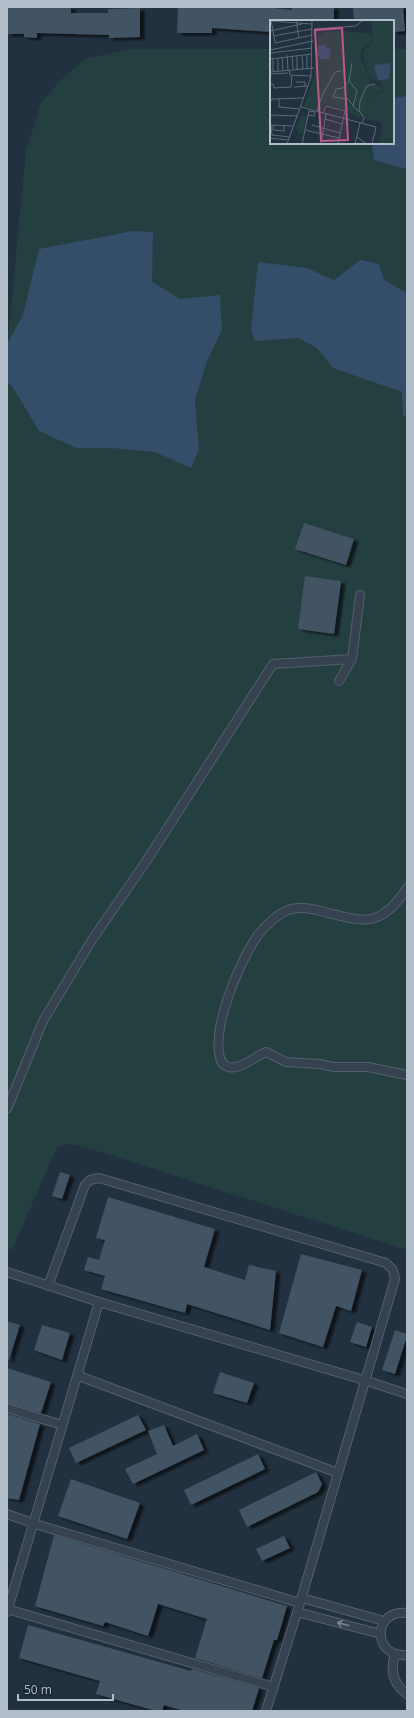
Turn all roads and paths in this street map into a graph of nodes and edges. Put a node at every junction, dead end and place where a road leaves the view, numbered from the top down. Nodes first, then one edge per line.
1 (360, 595) dead end
2 (352, 659) junction
3 (339, 681) dead end
4 (407, 888) edge
5 (407, 1075) edge
6 (7, 1109) edge
7 (7, 1272) edge
8 (48, 1286) junction
9 (99, 1302) junction
10 (78, 1376) junction
11 (364, 1380) junction
12 (407, 1394) edge
13 (7, 1408) edge
14 (62, 1425) junction
15 (338, 1473) junction
16 (7, 1514) edge
17 (34, 1524) junction
18 (301, 1601) junction
19 (7, 1610) edge
20 (297, 1612) junction
21 (407, 1612) edge
22 (384, 1621) junction
23 (380, 1634) junction
24 (395, 1654) junction
25 (407, 1655) edge
26 (274, 1687) junction
27 (407, 1694) edge
28 (266, 1711) edge

1 - 2 lane
2 - 3 lane
2 - 6 lane
4 - 5 lane
7 - 8 lane
8 - 9 lane
8 - 11 lane
9 - 10 lane
9 - 11 lane
10 - 14 lane
10 - 15 lane
11 - 12 lane
11 - 15 lane
13 - 14 lane
14 - 17 lane
15 - 18 lane
16 - 17 lane
17 - 18 lane
17 - 19 lane
18 - 20 lane
18 - 22 lane
19 - 26 lane
23 -> 20 lane
20 - 26 lane
21 - 22 lane
22 - 23 lane
23 - 24 lane
24 - 25 lane
24 - 27 lane
26 - 28 lane

